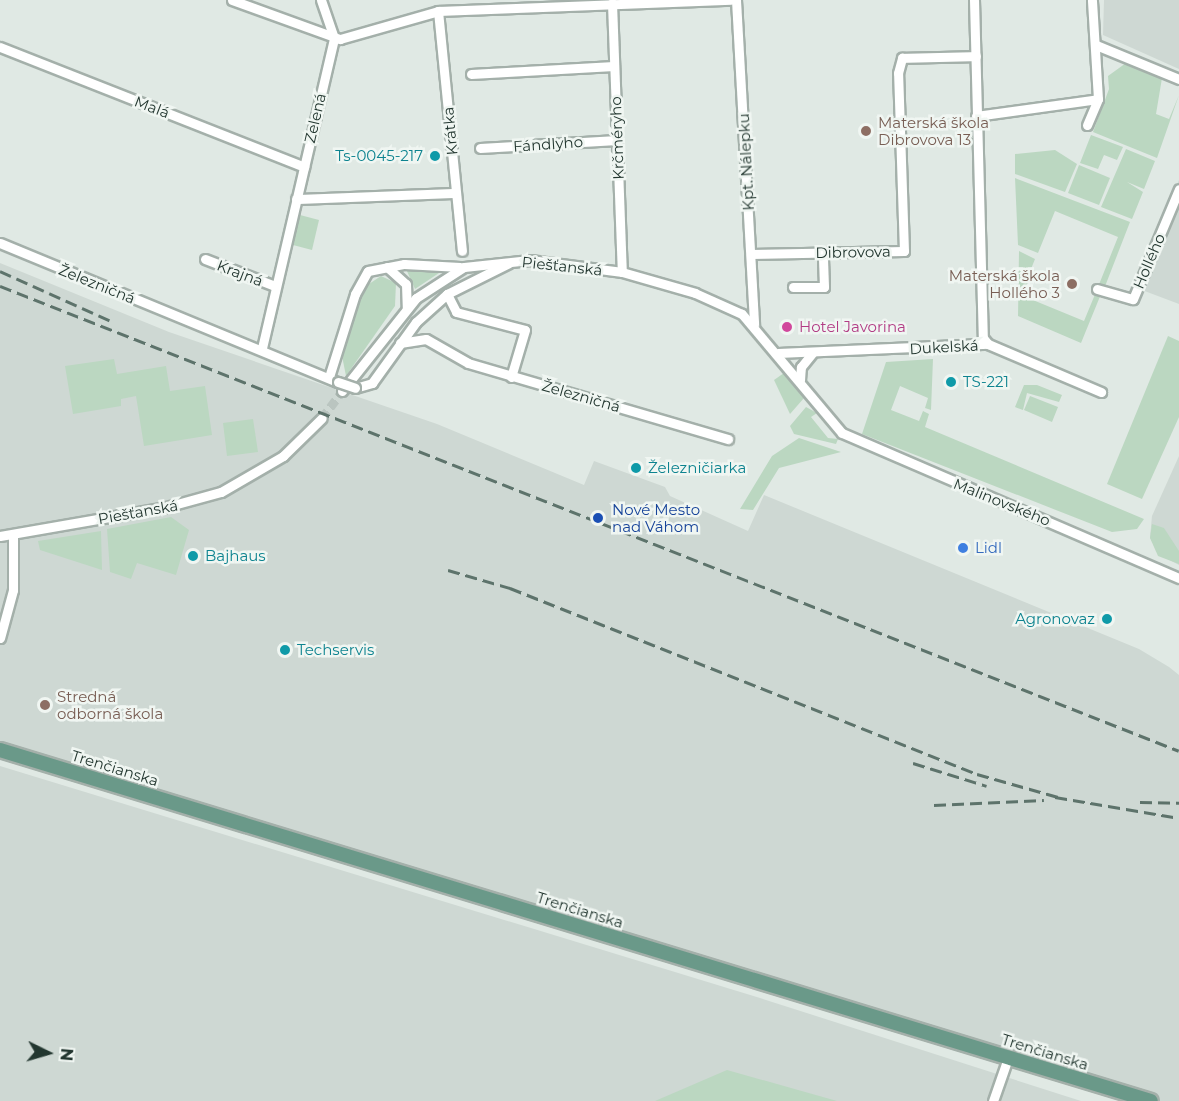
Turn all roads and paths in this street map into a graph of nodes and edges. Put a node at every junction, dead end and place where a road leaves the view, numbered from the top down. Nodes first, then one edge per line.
1 (232, 0) edge
2 (321, 0) edge
3 (731, 0) edge
4 (736, 0) edge
5 (974, 0) edge
6 (1092, 0) edge
7 (612, 3) junction
8 (480, 4) edge
9 (438, 11) junction
10 (334, 38) junction
11 (1096, 45) junction
12 (0, 47) edge
13 (976, 56) junction
14 (614, 66) junction
15 (471, 74) dead end
16 (1179, 79) edge
17 (1098, 99) junction
18 (976, 116) junction
19 (1087, 125) dead end
20 (616, 140) junction
21 (480, 148) dead end
22 (304, 167) junction
23 (1179, 189) edge
24 (455, 193) junction
25 (296, 199) junction
26 (0, 243) edge
27 (462, 252) dead end
28 (823, 252) junction
29 (751, 254) junction
30 (205, 259) dead end
31 (511, 261) junction
32 (387, 267) junction
33 (464, 267) junction
34 (622, 272) junction
35 (275, 286) junction
36 (793, 287) dead end
37 (1097, 289) dead end
38 (447, 294) junction
39 (407, 308) junction
40 (754, 325) junction
41 (400, 343) junction
42 (988, 344) junction
43 (262, 348) junction
44 (813, 352) junction
45 (778, 353) junction
46 (329, 377) junction
47 (511, 377) junction
48 (800, 380) junction
49 (340, 387) junction
50 (1101, 392) dead end
51 (322, 418) tunnel mouth
52 (842, 433) joint
53 (728, 439) dead end
54 (13, 534) junction
55 (0, 536) edge
56 (1163, 568) junction
57 (1179, 570) edge
58 (1179, 578) edge
59 (0, 638) edge
60 (0, 750) edge
61 (1008, 1058) junction
62 (993, 1101) edge
63 (1150, 1101) edge

1 - 10 street
2 - 10 street
3 - 7 street
4 - 29 street, Kpt. Nálepku
5 - 13 street
6 - 11 street
7 - 8 street
7 - 14 street, Krčméryho
8 - 9 street
9 - 10 street
9 - 24 street, Krátka
10 - 22 street, Zelená
11 - 16 street
11 - 17 street
12 - 22 street, Malá
13 - 18 street
13 - 28 street, Dibrovova
14 - 15 street
14 - 20 street, Krčméryho
17 - 18 street
17 - 19 street
18 - 42 street
20 - 21 street, Fándlyho
20 - 34 street, Krčméryho
22 - 25 street, Zelená
23 - 37 street, Hollého
24 - 25 street
24 - 27 street, Krátka
25 - 35 street, Zelená
26 - 43 street, Železničná
28 - 29 street, Dibrovova
28 - 36 street
29 - 40 street, Kpt. Nálepku
30 - 35 street, Krajná
31 - 33 street, Piešťanská
31 - 34 street, Piešťanská
31 - 38 street
32 - 33 street
32 - 39 street
32 - 46 street
33 - 39 street, Piešťanská
34 - 40 street, Piešťanská
35 - 43 street, Zelená
38 - 41 street
38 - 47 street
39 - 49 street, Piešťanská
40 - 45 street, Piešťanská
41 - 47 street, Železničná
41 - 49 street, Železničná, bridge
42 - 44 street, Dukelská
42 - 50 street, Dukelská
43 - 46 street, Železničná
44 - 45 street, Dukelská
44 - 48 street
45 - 48 street, Piešťanská
46 - 49 street, Železničná
47 - 53 street, Železničná
48 - 52 street, Piešťanská
51 - 54 street, Piešťanská
52 - 56 street, Malinovského
54 - 55 street, Piešťanská
54 - 59 street
56 - 57 street, Malinovského
56 - 58 street, Malinovského
60 - 61 main road, Trenčianska
61 - 62 street
61 - 63 main road, Trenčianska

